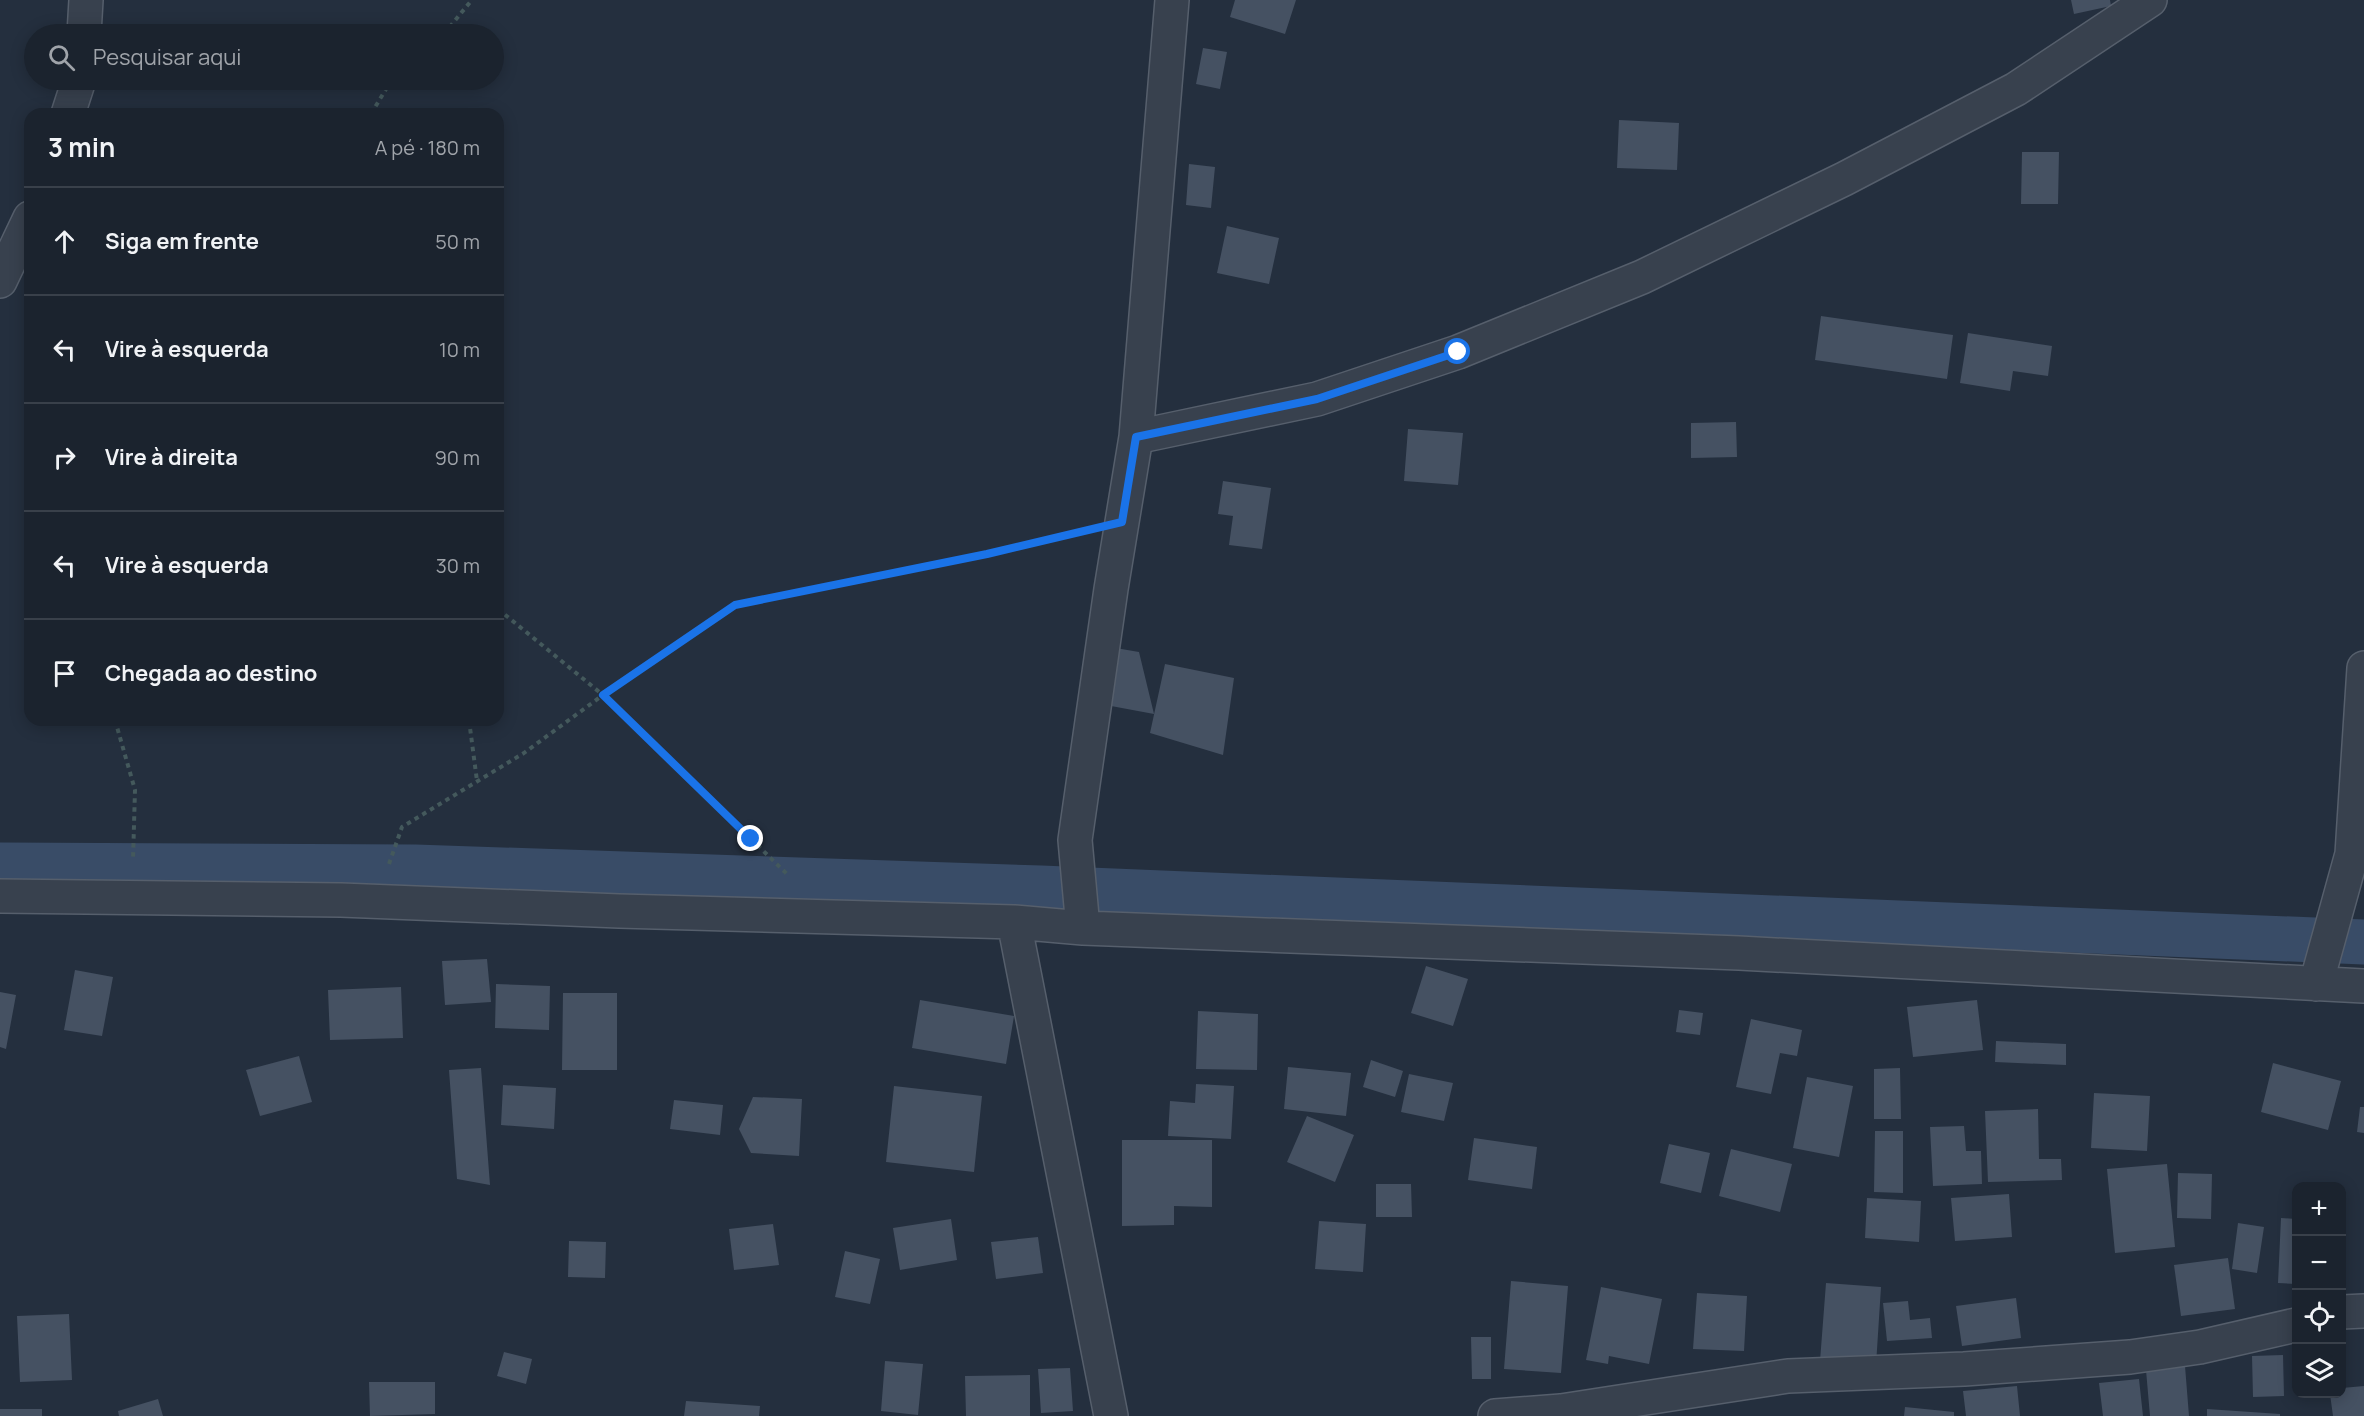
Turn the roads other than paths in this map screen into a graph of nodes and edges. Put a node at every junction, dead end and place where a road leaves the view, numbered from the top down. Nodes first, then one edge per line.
1 (86, 0) edge
2 (1172, 0) edge
3 (2150, 0) edge
4 (85, 24) edge
5 (76, 90) edge
6 (70, 108) edge
7 (24, 231) edge
8 (0, 281) edge
9 (1136, 437) junction
10 (2364, 668) edge
11 (0, 896) edge
12 (1014, 922) junction
13 (1083, 928) junction
14 (2316, 984) junction
15 (2364, 986) edge
16 (2364, 1311) edge
17 (2346, 1312) edge
18 (2292, 1326) edge
19 (1112, 1416) edge
20 (1495, 1416) edge

1 - 4 street
2 - 9 street
3 - 9 street
5 - 6 street
7 - 8 street
9 - 13 street
10 - 14 street
11 - 12 street
12 - 13 street
12 - 19 street
13 - 14 street
14 - 15 street
16 - 17 street
18 - 20 street

